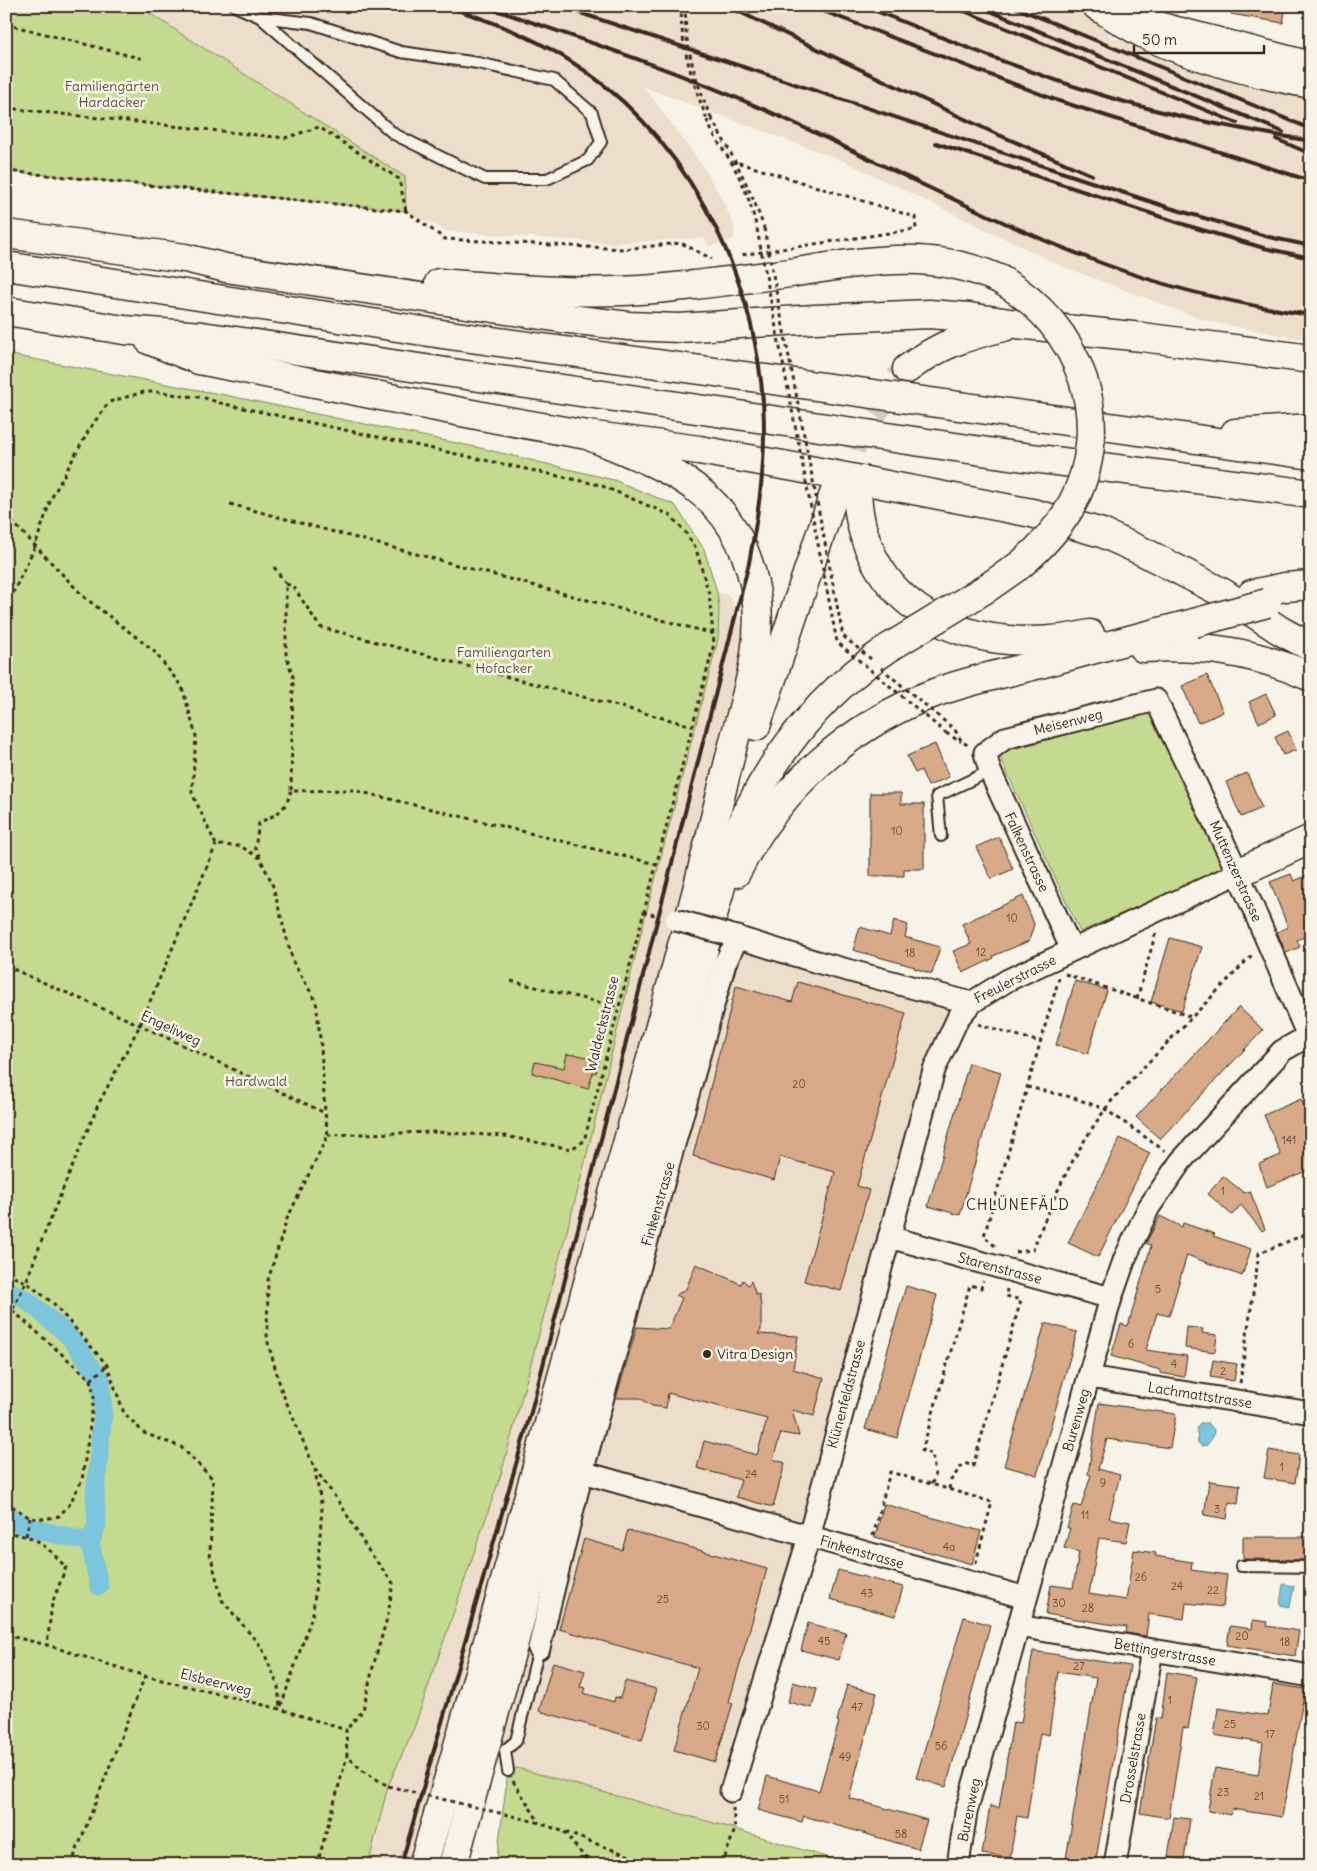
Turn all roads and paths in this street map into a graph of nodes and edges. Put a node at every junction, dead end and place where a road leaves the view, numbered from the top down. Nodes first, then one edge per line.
1 (235, 6) edge
2 (684, 6) edge
3 (1098, 6) edge
4 (260, 17) junction
5 (6, 24) edge
6 (143, 58) dead end
7 (1311, 66) edge
8 (1311, 84) edge
9 (6, 108) edge
10 (709, 119) junction
11 (736, 162) junction
12 (731, 164) junction
13 (6, 171) edge
14 (406, 211) junction
15 (6, 234) edge
16 (740, 255) dead end
17 (185, 258) junction
18 (720, 258) dead end
19 (6, 266) edge
20 (6, 311) edge
21 (1017, 324) junction
22 (124, 330) junction
23 (1311, 359) edge
24 (907, 369) tunnel mouth
25 (1311, 428) edge
26 (587, 435) junction
27 (1173, 437) junction
28 (1311, 455) edge
29 (1311, 494) edge
30 (230, 504) dead end
31 (6, 515) edge
32 (35, 546) junction
33 (1171, 566) junction
34 (274, 567) dead end
35 (286, 584) junction
36 (1311, 587) edge
37 (6, 608) edge
38 (1192, 616) junction
39 (714, 634) junction
40 (1311, 647) edge
41 (1090, 651) junction
42 (881, 659) junction
43 (1311, 676) edge
44 (1156, 700) joint
45 (693, 726) junction
46 (955, 730) dead end
47 (962, 742) dead end
48 (987, 762) junction
49 (291, 791) junction
50 (941, 836) dead end
51 (1311, 839) edge
52 (216, 845) junction
53 (260, 858) junction
54 (656, 864) junction
55 (1238, 873) junction
56 (1146, 916) junction
57 (706, 935) junction
58 (1267, 940) junction
59 (1072, 950) junction
60 (6, 966) edge
61 (511, 981) dead end
62 (1136, 999) junction
63 (618, 1007) junction
64 (965, 1011) junction
65 (1192, 1017) junction
66 (140, 1026) junction
67 (1309, 1040) edge
68 (1040, 1042) junction
69 (1027, 1088) junction
70 (1105, 1109) junction
71 (324, 1113) junction
72 (328, 1135) junction
73 (1181, 1161) junction
74 (1311, 1232) edge
75 (889, 1237) junction
76 (997, 1247) dead end
77 (1014, 1252) dead end
78 (6, 1274) edge
79 (26, 1282) junction
80 (990, 1282) dead end
81 (1002, 1286) dead end
82 (1110, 1298) junction
83 (6, 1306) edge
84 (12, 1310) junction
85 (6, 1323) edge
86 (107, 1365) junction
87 (1089, 1377) junction
88 (90, 1380) junction
89 (1237, 1401) junction
90 (1311, 1413) edge
91 (315, 1469) junction
92 (582, 1472) junction
93 (932, 1484) junction
94 (949, 1489) junction
95 (6, 1502) edge
96 (30, 1518) junction
97 (6, 1530) edge
98 (26, 1536) junction
99 (809, 1537) junction
100 (869, 1554) junction
101 (1241, 1566) dead end
102 (1311, 1566) edge
103 (970, 1582) junction
104 (1026, 1598) junction
105 (1019, 1626) junction
106 (6, 1635) edge
107 (47, 1645) junction
108 (538, 1648) joint
109 (1152, 1650) junction
110 (145, 1676) junction
111 (1311, 1676) edge
112 (280, 1709) junction
113 (481, 1712) junction
114 (346, 1730) junction
115 (347, 1756) junction
116 (508, 1772) joint
117 (731, 1791) dead end
118 (540, 1822) junction
119 (735, 1829) dead end
120 (563, 1832) junction
121 (71, 1865) edge
122 (316, 1865) edge
123 (423, 1865) edge
124 (436, 1865) edge
125 (453, 1865) edge
126 (466, 1865) edge
127 (591, 1865) edge
128 (654, 1865) edge
129 (722, 1865) edge
130 (958, 1865) edge
131 (1115, 1865) edge

1 - 4 lane
2 - 10 path, bridge
3 - 7 main road
3 - 8 main road
4 - 4 lane
5 - 6 path
9 - 14 path
10 - 11 path
10 - 12 path
11 - 12 path
11 - 16 path
11 - 42 path, bridge
12 - 47 path, bridge
13 - 14 path
14 - 18 path
15 - 17 main road
17 - 21 main road
17 - 42 main road, bridge
19 - 27 main road
20 - 22 main road
21 - 23 main road
21 - 24 main road
22 - 26 main road
22 - 29 main road
25 - 27 main road
26 - 33 main road
26 - 57 main road
27 - 28 main road
30 - 39 path
31 - 32 path
32 - 37 path, Waldeckstrasse
32 - 39 path, Waldeckstrasse
32 - 52 path
33 - 40 main road
33 - 43 main road
34 - 35 path
35 - 45 path
35 - 49 path
36 - 38 main road, bridge
38 - 41 main road
38 - 57 main road
39 - 45 path, Waldeckstrasse
41 - 43 main road
41 - 57 main road
42 - 46 path, bridge
42 - 57 main road
44 - 48 street, Meisenweg
44 - 55 street, Muttenzerstrasse
45 - 54 path, Waldeckstrasse
48 - 50 lane
48 - 59 street, Falkenstrasse
49 - 53 path
49 - 54 path
51 - 55 main road, Freulerstrasse
52 - 53 path
52 - 66 path
53 - 71 path
54 - 63 path, Waldeckstrasse
55 - 56 street, Freulerstrasse
55 - 58 street, Muttenzerstrasse
56 - 59 street, Freulerstrasse
56 - 62 path
57 - 64 street, Freulerstrasse
57 - 92 street, Finkenstrasse
57 - 113 main road
58 - 65 path
58 - 67 street, Muttenzerstrasse
59 - 64 street, Freulerstrasse
60 - 66 path, Engeliweg
61 - 63 path
62 - 65 path
62 - 68 path
63 - 72 path, Waldeckstrasse
64 - 68 path
64 - 75 street, Klünenfeldstrasse
65 - 70 path
66 - 71 path, Engeliweg
66 - 79 path
67 - 73 street, Burenweg
68 - 69 path
69 - 70 path
69 - 76 path
70 - 73 path
70 - 77 path
71 - 72 path
72 - 91 path
73 - 82 street, Burenweg
74 - 89 path
75 - 82 street, Starenstrasse
75 - 99 street, Klünenfeldstrasse
78 - 79 path
79 - 84 path
79 - 86 path
80 - 93 path
81 - 94 path
82 - 87 street, Burenweg
83 - 84 path
84 - 85 path
84 - 88 path
86 - 88 path
86 - 112 path
87 - 89 street, Lachmattstrasse
87 - 104 street, Burenweg
88 - 96 path
89 - 90 street, Lachmattstrasse
91 - 112 path
91 - 114 path
92 - 99 street, Finkenstrasse
92 - 108 street, Finkenstrasse
93 - 94 path
93 - 100 path
94 - 103 path
95 - 96 path
96 - 98 path
97 - 98 path
98 - 107 path
99 - 100 street, Finkenstrasse
99 - 117 street, Klünenfeldstrasse
100 - 103 street, Finkenstrasse
101 - 102 lane
103 - 104 street, Finkenstrasse
104 - 105 street, Burenweg
105 - 109 street, Bettingerstrasse
105 - 130 street, Burenweg
106 - 107 path, Elsbeerweg
107 - 110 path, Elsbeerweg
108 - 116 lane
109 - 111 street, Bettingerstrasse
109 - 131 street, Drosselstrasse
110 - 112 path, Elsbeerweg
110 - 121 path
112 - 114 path, Elsbeerweg
113 - 123 main road
113 - 124 main road
113 - 125 main road
113 - 126 main road
114 - 115 path
115 - 118 path, bridge
115 - 122 path
116 - 118 path
118 - 120 path
119 - 129 path
120 - 127 path
120 - 128 path

